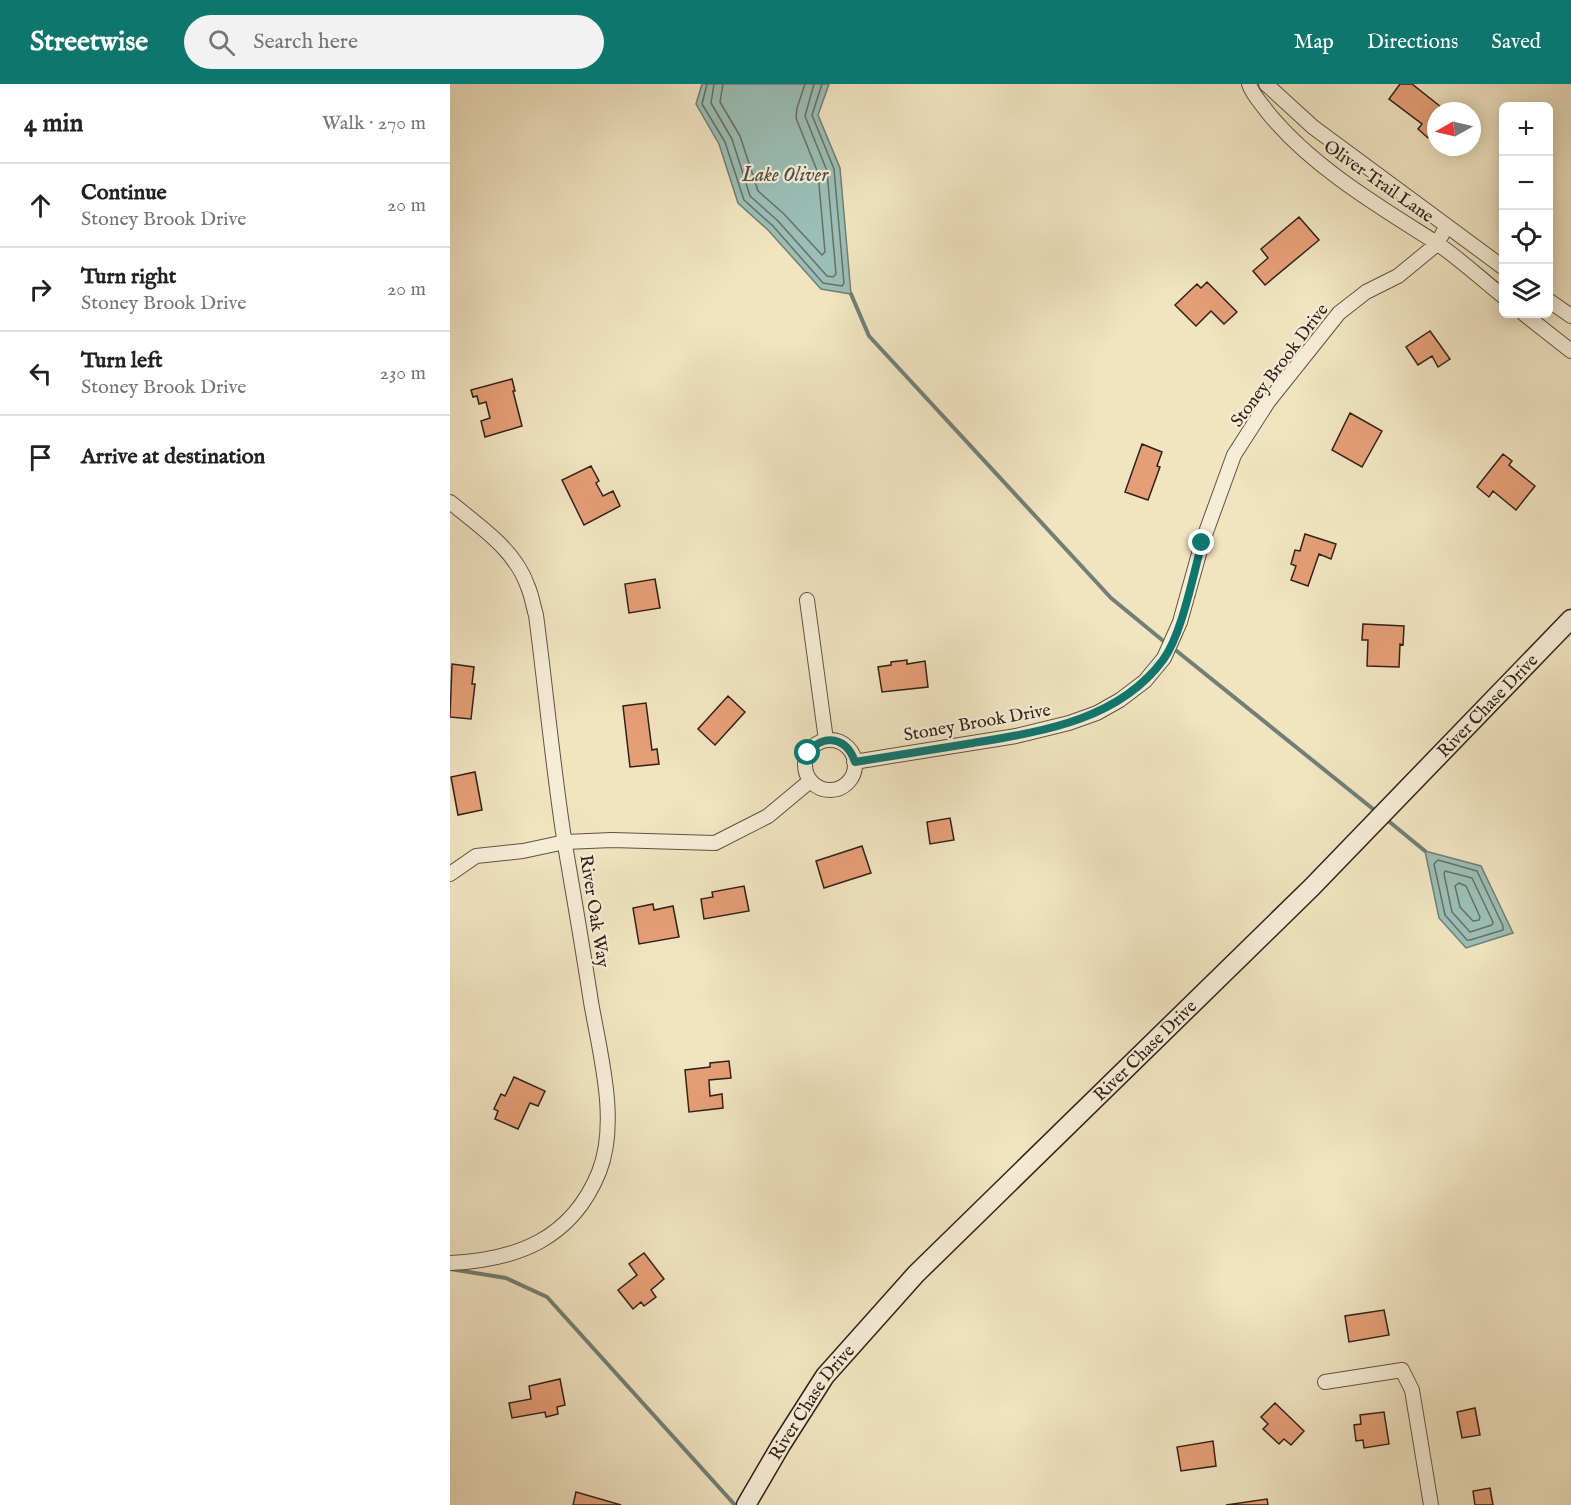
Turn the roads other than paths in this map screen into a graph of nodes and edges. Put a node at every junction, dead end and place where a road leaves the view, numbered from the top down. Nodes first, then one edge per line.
1 (1249, 84) edge
2 (1266, 84) edge
3 (1313, 127) junction
4 (1299, 145) junction
5 (1446, 227) junction
6 (1437, 244) junction
7 (1499, 265) edge
8 (1499, 294) edge
9 (1553, 303) edge
10 (1571, 316) edge
11 (1529, 318) edge
12 (1571, 351) edge
13 (450, 502) edge
14 (807, 600) dead end
15 (1571, 619) edge
16 (826, 740) junction
17 (855, 762) junction
18 (810, 781) junction
19 (565, 842) junction
20 (450, 874) edge
21 (450, 1263) edge
22 (1325, 1382) dead end
23 (746, 1505) edge
24 (1431, 1505) edge

1 - 4 street
2 - 3 street
3 - 4 street, Oliver Trail Lane
3 - 5 street, Oliver Trail Lane
4 - 6 street, Oliver Trail Lane
5 - 6 street, Stoney Brook Drive
5 - 7 street, Oliver Trail Lane
6 - 8 street, Oliver Trail Lane
6 - 17 street, Stoney Brook Drive
9 - 10 street
11 - 12 street
13 - 19 street, River Oak Way
14 - 16 street
15 - 23 street, River Chase Drive
16 - 17 street
16 - 18 street
17 - 18 street
18 - 19 street
19 - 20 street
19 - 21 street, River Oak Way
22 - 24 street

